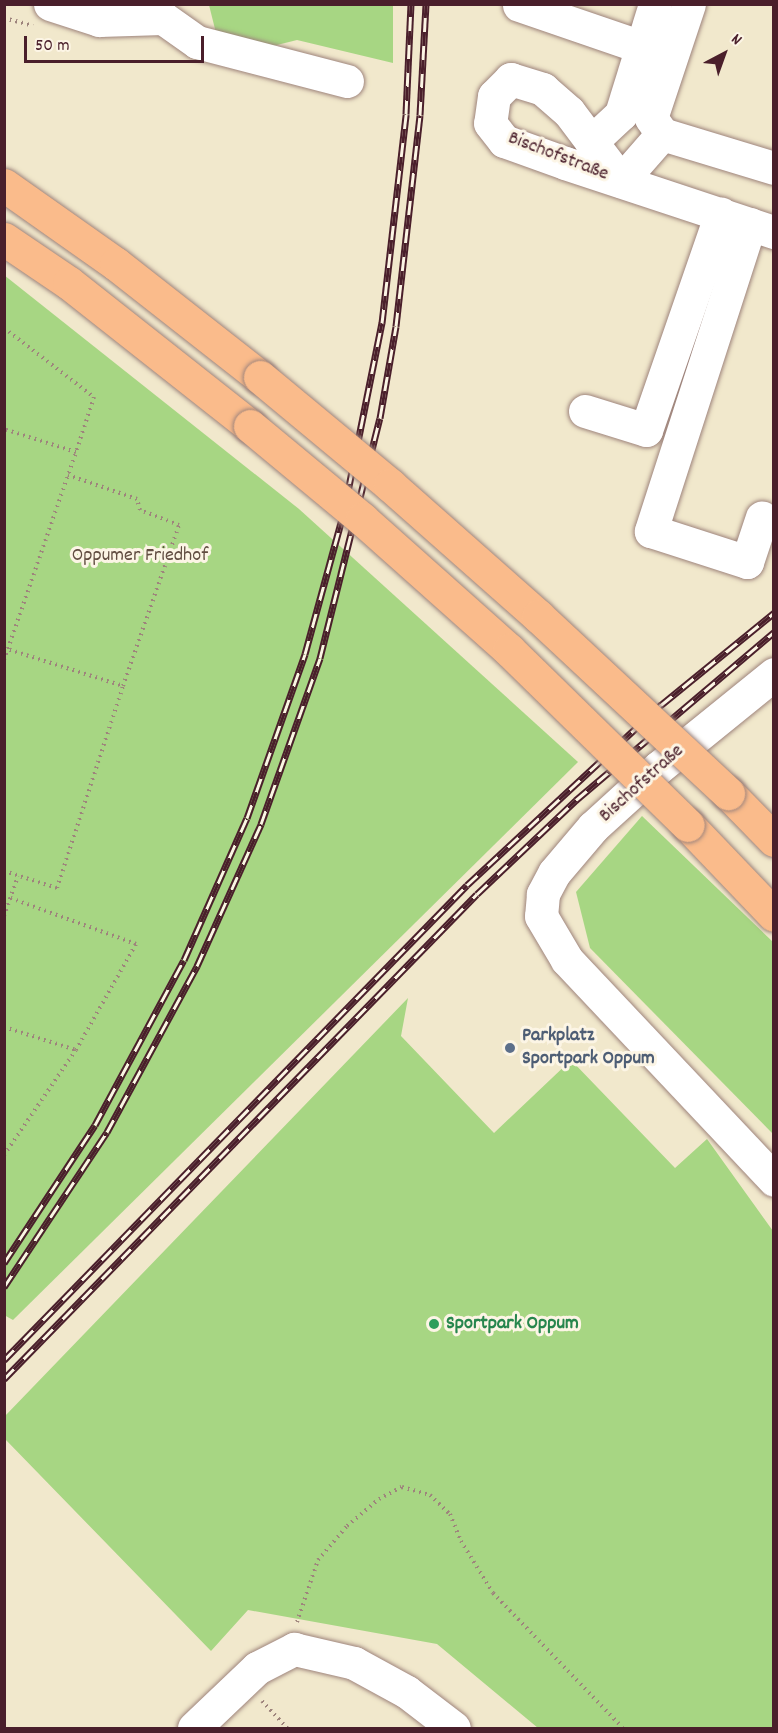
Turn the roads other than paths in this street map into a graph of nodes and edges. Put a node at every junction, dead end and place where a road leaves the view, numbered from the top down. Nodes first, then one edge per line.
1 (50, 4) edge
2 (656, 4) edge
3 (689, 4) edge
4 (519, 5) edge
5 (642, 47) junction
6 (347, 81) dead end
7 (662, 134) junction
8 (591, 142) junction
9 (774, 168) edge
10 (621, 181) junction
11 (4, 184) edge
12 (748, 223) edge
13 (4, 239) edge
14 (585, 411) dead end
15 (762, 516) dead end
16 (774, 674) edge
17 (774, 840) edge
18 (774, 915) edge
19 (774, 1180) edge
20 (194, 1728) edge
21 (454, 1728) edge

1 - 6 street
2 - 5 street
3 - 7 street
4 - 5 street
5 - 8 street
7 - 9 street
7 - 10 street
8 - 10 street, Bischofstraße
8 - 10 street, Bischofstraße
10 - 12 street, Bischofstraße
11 - 17 highway, bridge
12 - 14 street
12 - 15 street
13 - 18 highway, bridge
16 - 19 street, Bischofstraße
20 - 21 street

